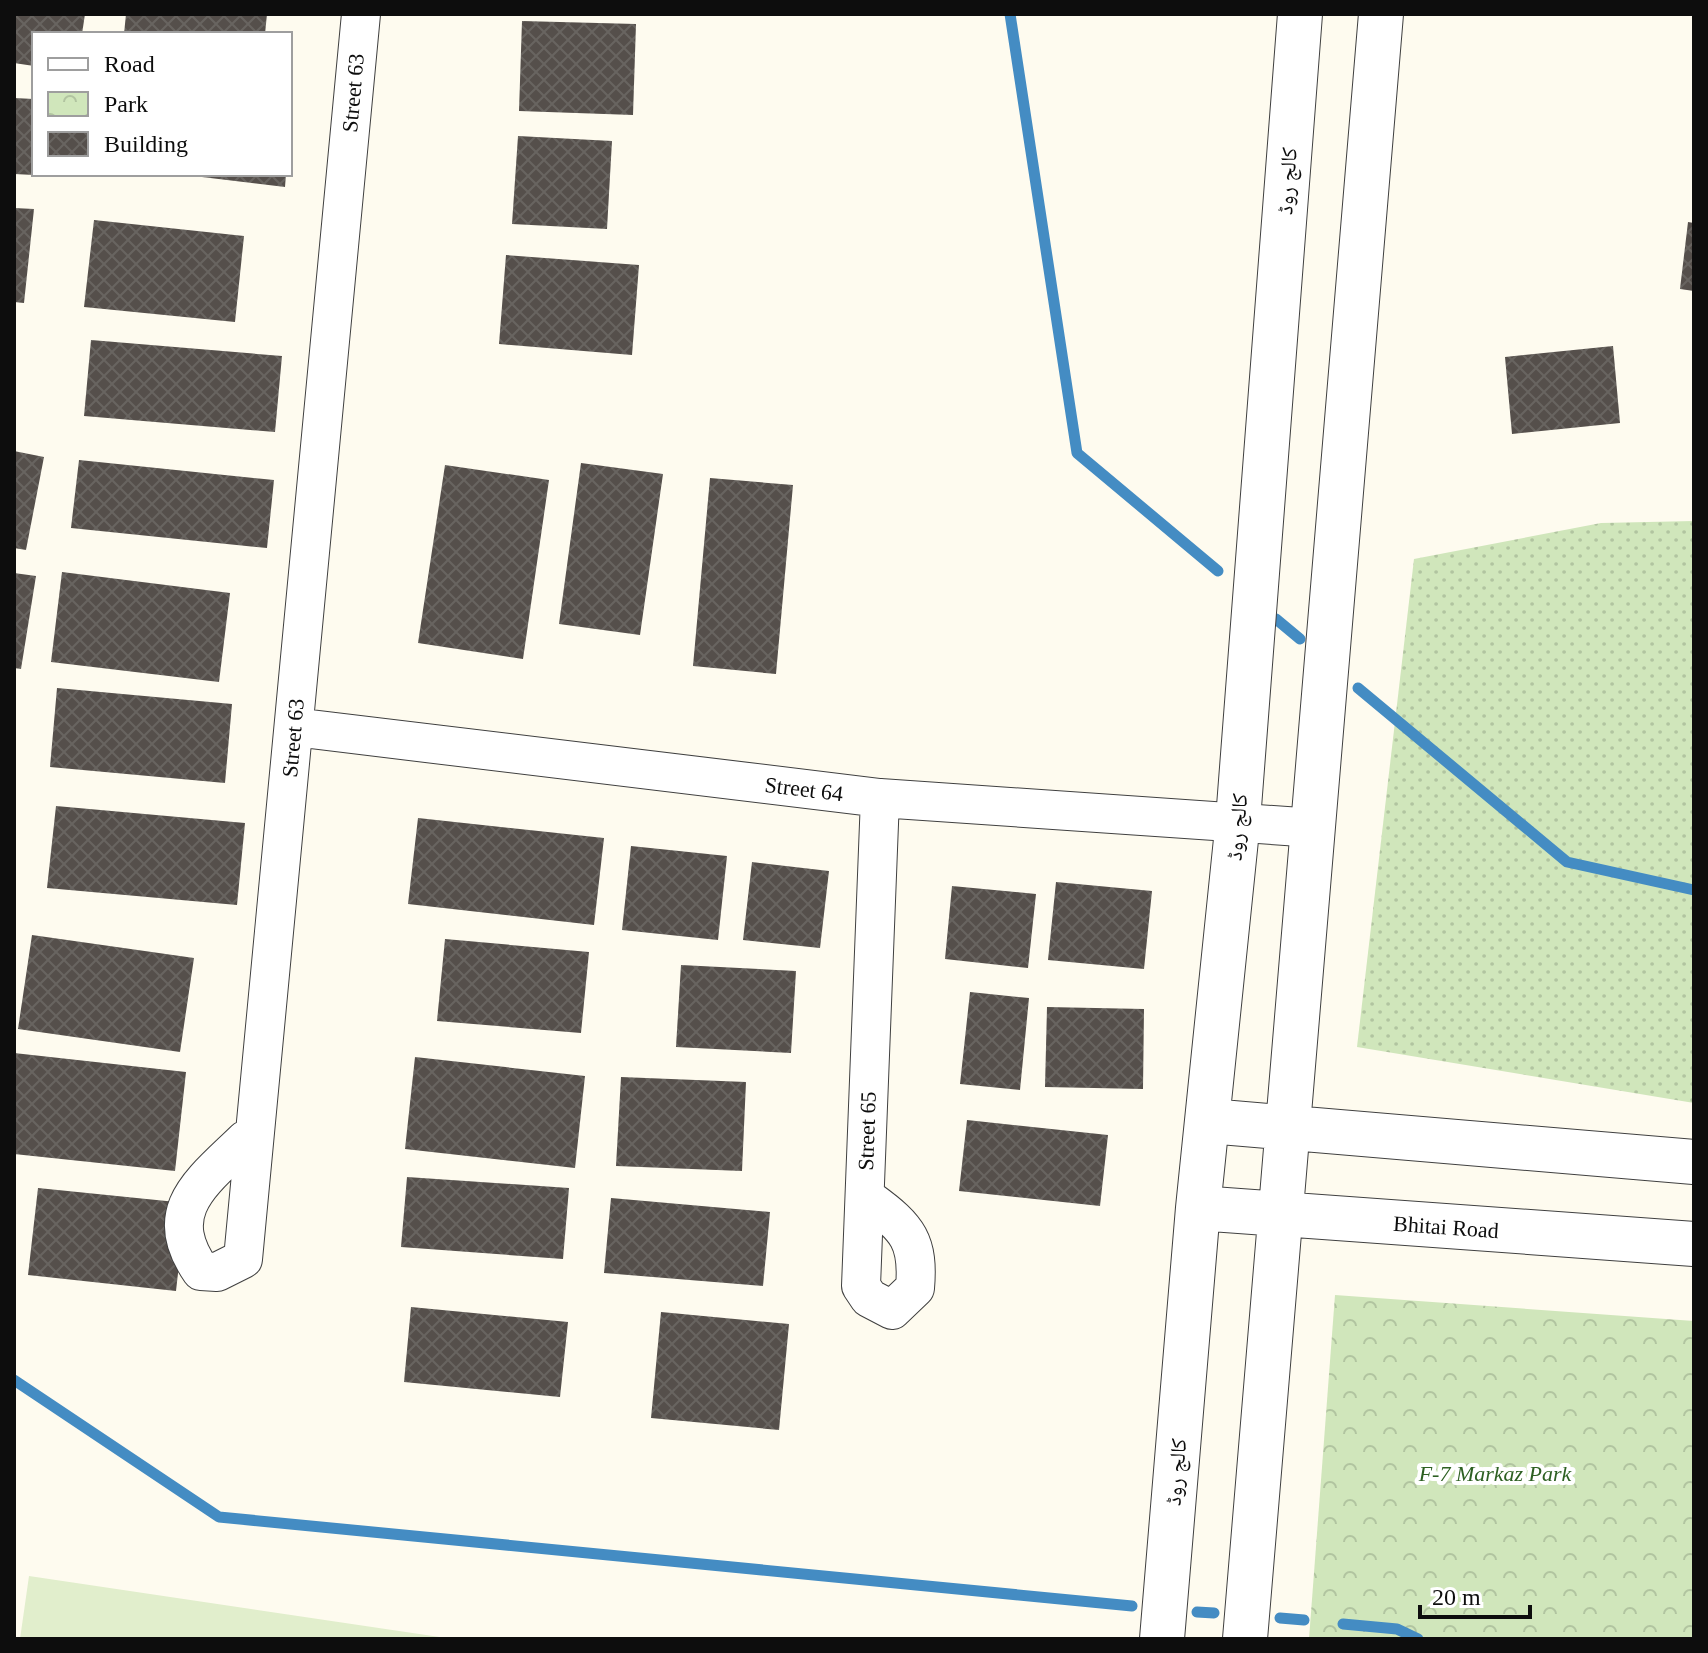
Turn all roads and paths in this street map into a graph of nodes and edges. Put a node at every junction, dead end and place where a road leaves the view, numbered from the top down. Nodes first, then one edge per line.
1 (361, 14) edge
2 (1300, 14) edge
3 (1381, 14) edge
4 (294, 727) junction
5 (880, 798) junction
6 (1238, 820) junction
7 (1315, 828) junction
8 (1209, 1121) junction
9 (1291, 1127) junction
10 (245, 1140) dead end
11 (1694, 1162) edge
12 (871, 1201) dead end
13 (1198, 1208) junction
14 (1281, 1215) junction
15 (1694, 1244) edge
16 (1162, 1639) edge
17 (1245, 1639) edge

1 - 4 street, Street 63
2 - 6 street, کالج روڈ
3 - 7 street
4 - 5 street, Street 64
4 - 10 street, Street 63
5 - 6 street, Street 64
5 - 12 street, Street 65
6 - 7 street, Street 64
6 - 8 street, کالج روڈ
7 - 9 street
8 - 9 street
8 - 13 street, کالج روڈ
9 - 11 street
9 - 14 street
13 - 14 street, Bhitai Road
13 - 16 street, کالج روڈ
14 - 15 street, Bhitai Road
14 - 17 street

